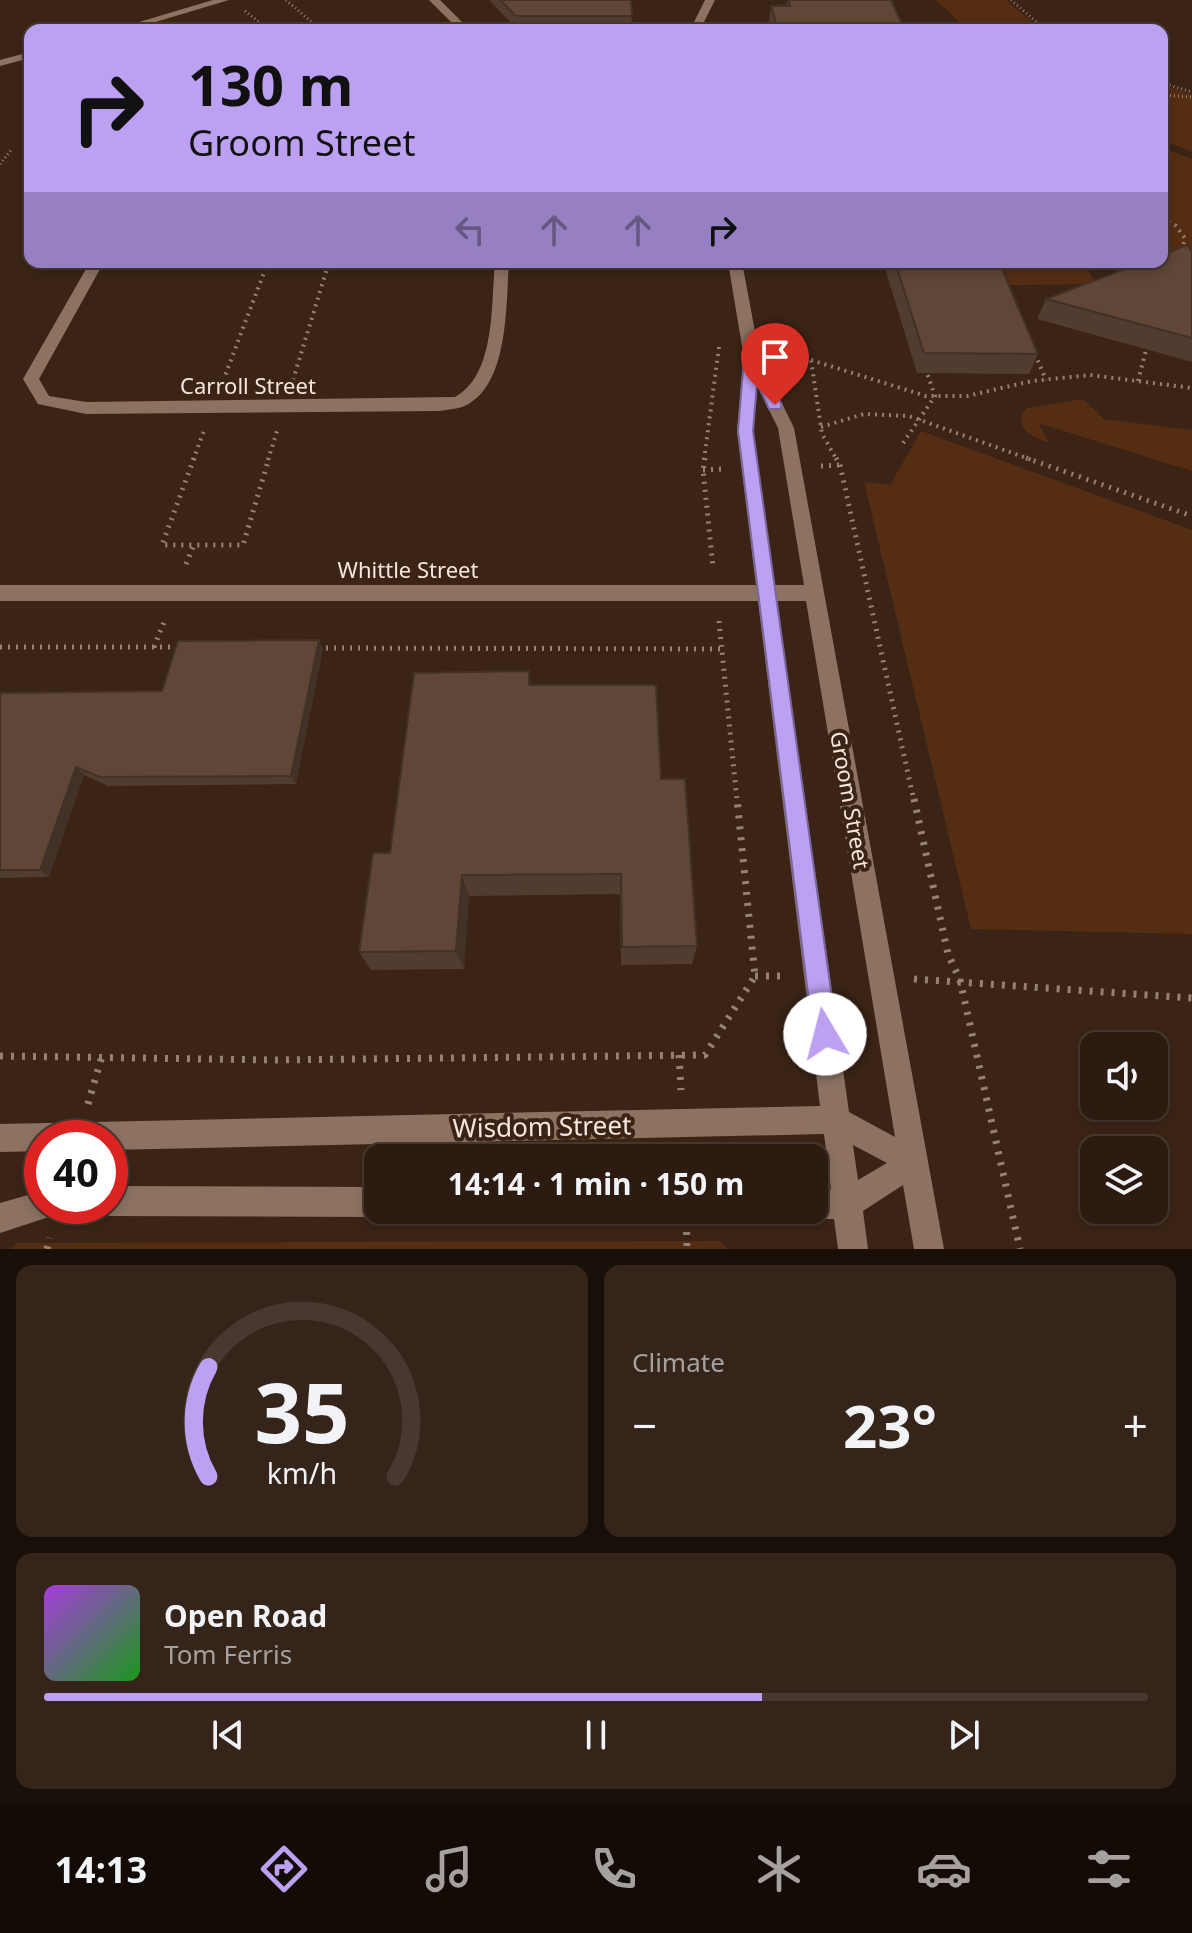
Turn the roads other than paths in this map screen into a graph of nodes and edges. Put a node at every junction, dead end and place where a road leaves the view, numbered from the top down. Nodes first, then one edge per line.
1 (224, 0) edge
2 (434, 0) edge
3 (710, 0) edge
4 (138, 24) edge
5 (459, 24) edge
6 (699, 24) edge
7 (24, 57) edge
8 (0, 63) edge
9 (94, 268) edge
10 (501, 268) edge
11 (736, 268) edge
12 (752, 358) junction
13 (0, 593) edge
14 (767, 593) junction
15 (815, 593) junction
16 (836, 1120) junction
17 (0, 1138) edge
18 (914, 1162) junction
19 (128, 1201) edge
20 (364, 1202) edge
21 (828, 1204) edge
22 (847, 1204) junction
23 (24, 1211) edge
24 (0, 1218) edge
25 (853, 1249) edge
26 (929, 1249) edge

1 - 4 street
2 - 5 street
3 - 6 street
7 - 8 street
9 - 10 street, Carroll Street
11 - 12 street, Groom Street
12 - 14 street, Groom Street
12 - 15 street, Groom Street
13 - 14 street, Whittle Street
14 - 15 street, Whittle Street
14 - 16 street, Groom Street
15 - 18 street, Groom Street
16 - 17 street, Wisdom Street
16 - 18 street, Wisdom Street
16 - 22 street, Groom Street
18 - 22 street
18 - 26 street, Groom Street
19 - 20 street
21 - 22 street
22 - 25 street, Groom Street
23 - 24 street

